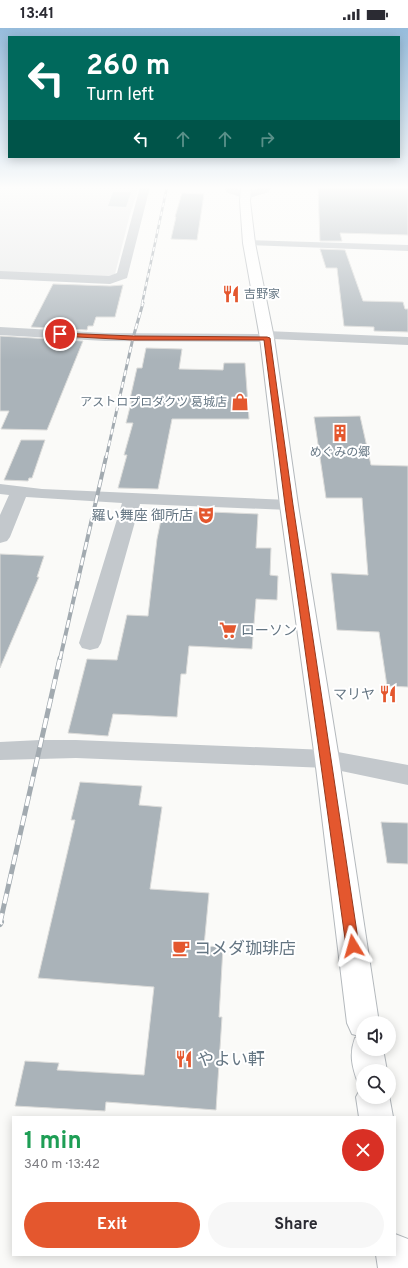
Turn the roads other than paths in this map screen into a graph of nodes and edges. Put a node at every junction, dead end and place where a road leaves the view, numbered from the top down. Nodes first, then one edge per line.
1 (131, 245) edge
2 (249, 245) edge
3 (308, 245) edge
4 (408, 248) edge
5 (0, 275) edge
6 (0, 331) edge
7 (267, 337) junction
8 (408, 341) edge
9 (0, 489) edge
10 (19, 492) junction
11 (134, 497) junction
12 (289, 505) junction
13 (0, 537) edge
14 (90, 643) dead end
15 (0, 751) edge
16 (327, 759) junction
17 (408, 775) edge
18 (362, 1016) edge
19 (375, 1104) edge
20 (376, 1116) edge
21 (395, 1256) edge
22 (397, 1268) edge

1 - 5 street
2 - 7 highway
3 - 4 street
6 - 7 street
7 - 8 street
7 - 12 highway
9 - 10 street
10 - 11 street
10 - 13 street
11 - 12 street
11 - 14 street
12 - 16 highway
15 - 16 street
16 - 17 street
16 - 18 highway
19 - 20 highway
21 - 22 highway

